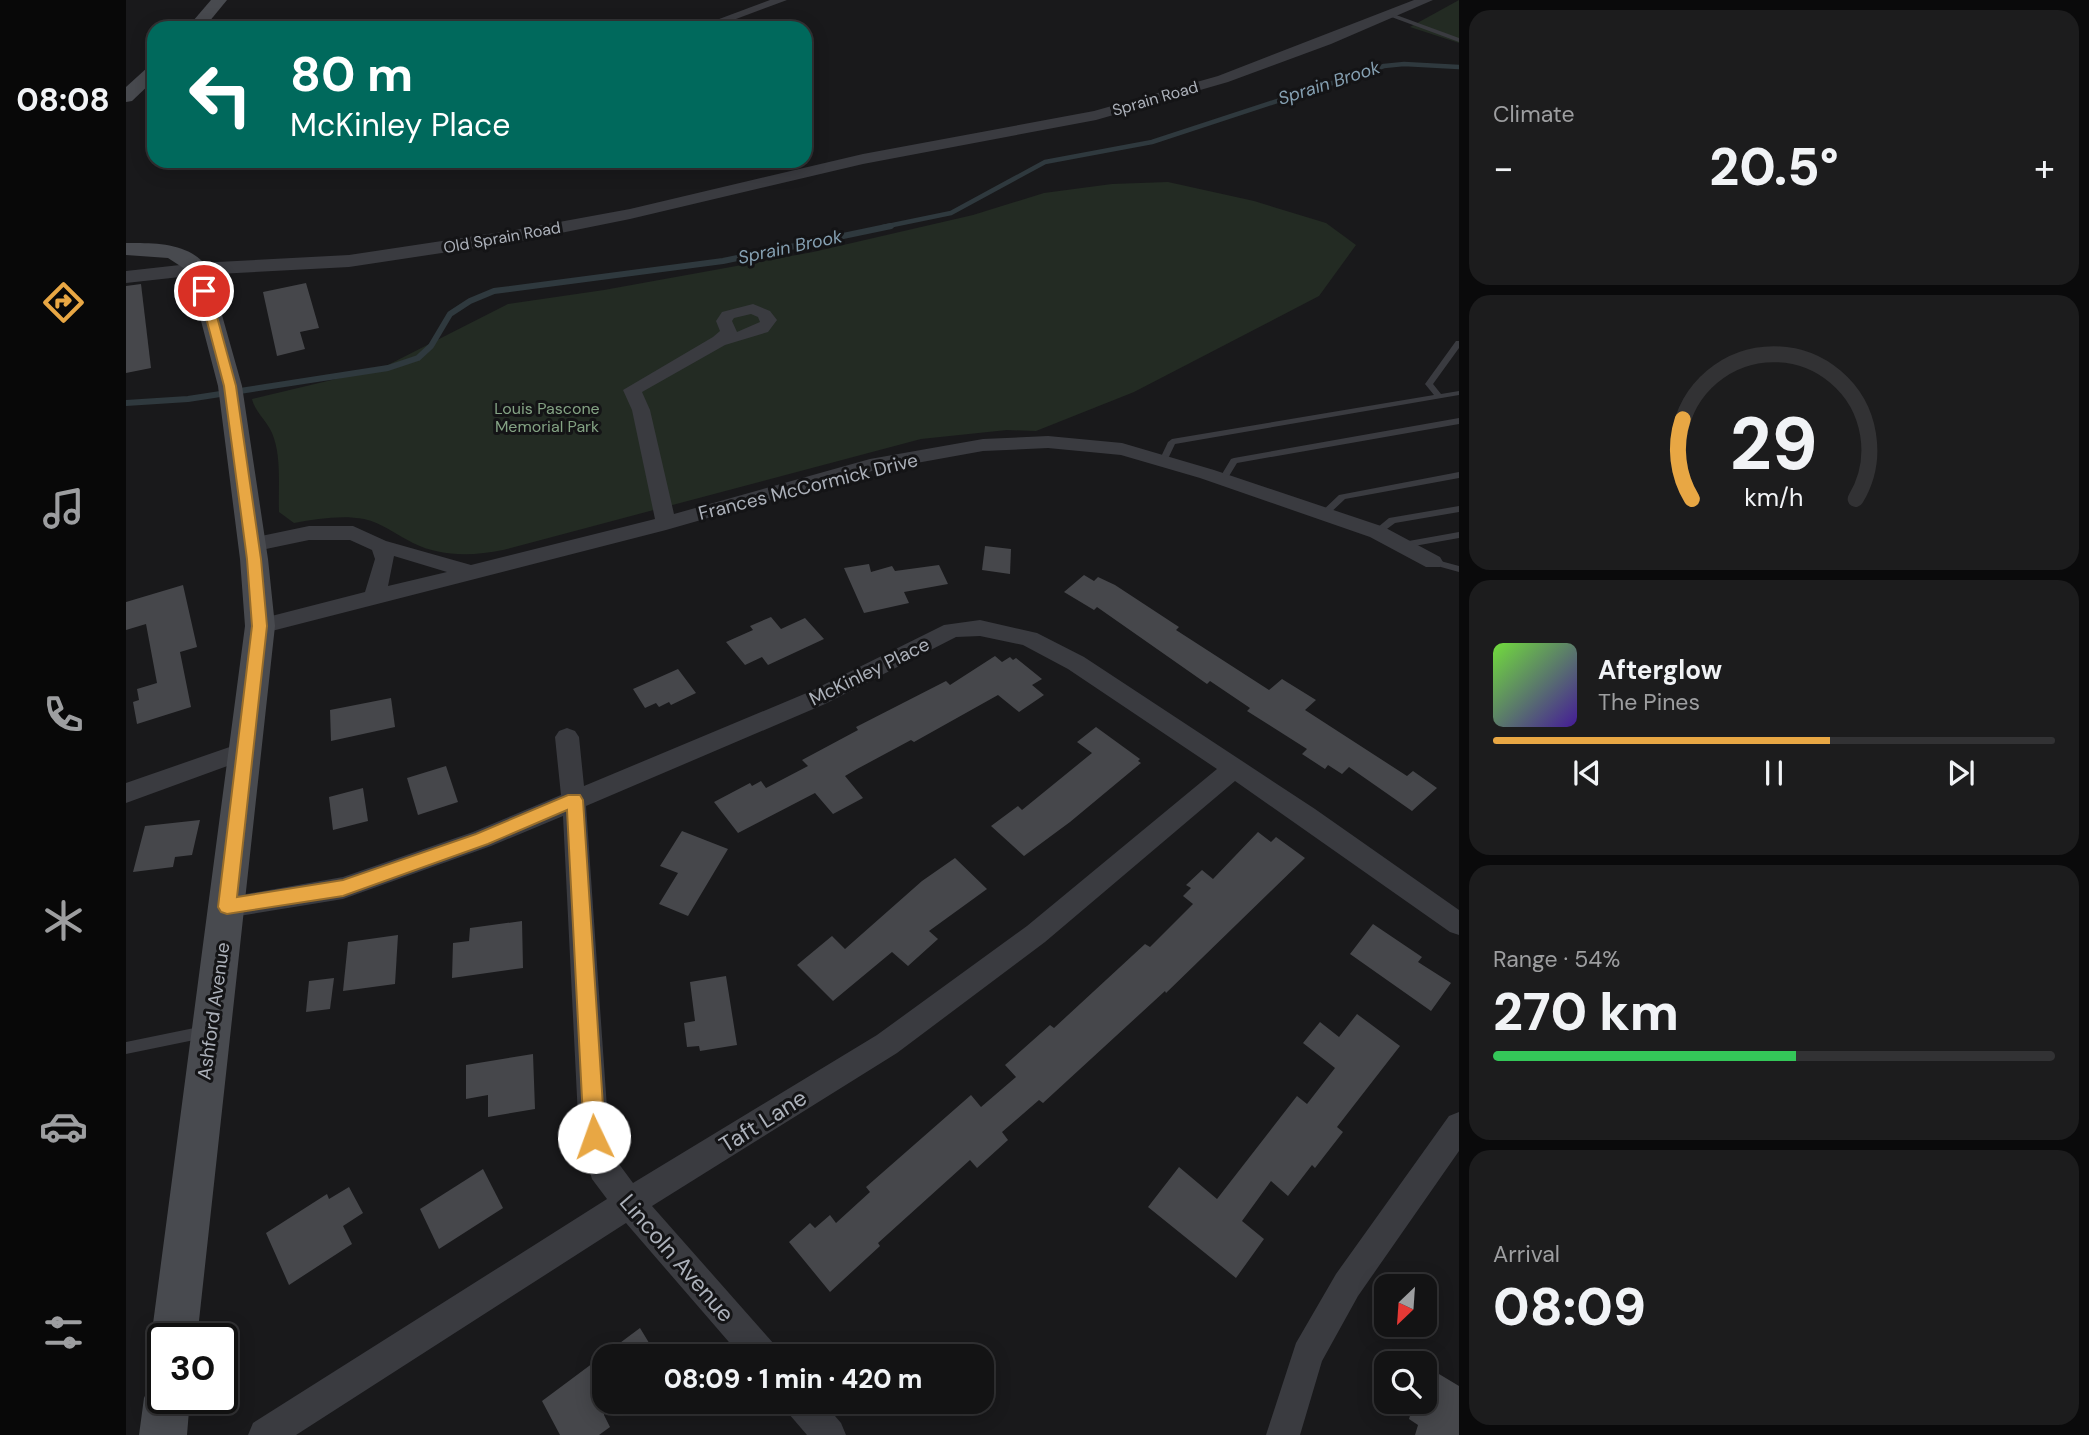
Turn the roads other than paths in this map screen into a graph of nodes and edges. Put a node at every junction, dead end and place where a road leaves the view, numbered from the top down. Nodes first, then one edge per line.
1 (222, 0) edge
2 (782, 0) edge
3 (1426, 0) edge
4 (1388, 14) junction
5 (202, 21) edge
6 (721, 21) edge
7 (1459, 40) edge
8 (147, 78) edge
9 (126, 97) edge
10 (872, 157) joint
11 (126, 249) edge
12 (198, 270) junction
13 (126, 277) edge
14 (719, 341) dead end
15 (1459, 343) edge
16 (1459, 393) edge
17 (1438, 396) junction
18 (1459, 421) edge
19 (1163, 461) junction
20 (1459, 475) edge
21 (1223, 479) junction
22 (1459, 509) edge
23 (1324, 514) junction
24 (666, 523) junction
25 (1377, 532) junction
26 (1459, 535) edge
27 (251, 545) junction
28 (1402, 545) junction
29 (380, 546) junction
30 (1433, 562) joint
31 (1459, 569) edge
32 (470, 572) junction
33 (375, 595) junction
34 (260, 626) junction
35 (567, 737) dead end
36 (244, 751) junction
37 (1233, 769) junction
38 (126, 793) edge
39 (574, 800) junction
40 (227, 907) junction
41 (1459, 924) edge
42 (211, 1031) junction
43 (126, 1048) edge
44 (1459, 1126) edge
45 (629, 1203) junction
46 (176, 1323) edge
47 (752, 1344) edge
48 (165, 1414) edge
49 (812, 1414) edge
50 (163, 1435) edge
51 (265, 1435) edge
52 (829, 1435) edge
53 (1283, 1435) edge

1 - 5 main road
2 - 6 street
3 - 4 street, Sprain Road
4 - 7 lane
4 - 10 street, Sprain Road
8 - 9 main road
10 - 12 street, Old Sprain Road
11 - 12 main road
12 - 13 street, Old Sprain Road
12 - 27 main road, Ashford Avenue
14 - 24 street
15 - 17 lane
16 - 17 lane
17 - 19 lane
18 - 21 lane
19 - 21 street, Frances McCormick Drive
19 - 24 street, Frances McCormick Drive
20 - 23 lane
21 - 23 street, Frances McCormick Drive
22 - 25 lane
23 - 25 street, Frances McCormick Drive
24 - 32 street, Frances McCormick Drive
25 - 28 street, Frances McCormick Drive
26 - 28 lane
27 - 29 street
27 - 34 main road, Ashford Avenue
28 - 30 street, Frances McCormick Drive
29 - 32 street
29 - 33 street
30 - 31 lane
32 - 33 street, Frances McCormick Drive
33 - 34 street, Frances McCormick Drive
34 - 36 main road, Ashford Avenue
35 - 39 street, Lincoln Avenue
36 - 38 street
36 - 40 main road, Ashford Avenue
37 - 39 street, McKinley Place
37 - 41 street, McKinley Place
37 - 45 street, Taft Lane
39 - 40 street, McKinley Place
39 - 45 street, Lincoln Avenue
40 - 42 main road, Ashford Avenue
42 - 43 lane
42 - 46 main road, Ashford Avenue
44 - 53 street
45 - 47 street, Lincoln Avenue
45 - 51 street, Taft Lane
48 - 50 main road
49 - 52 street

